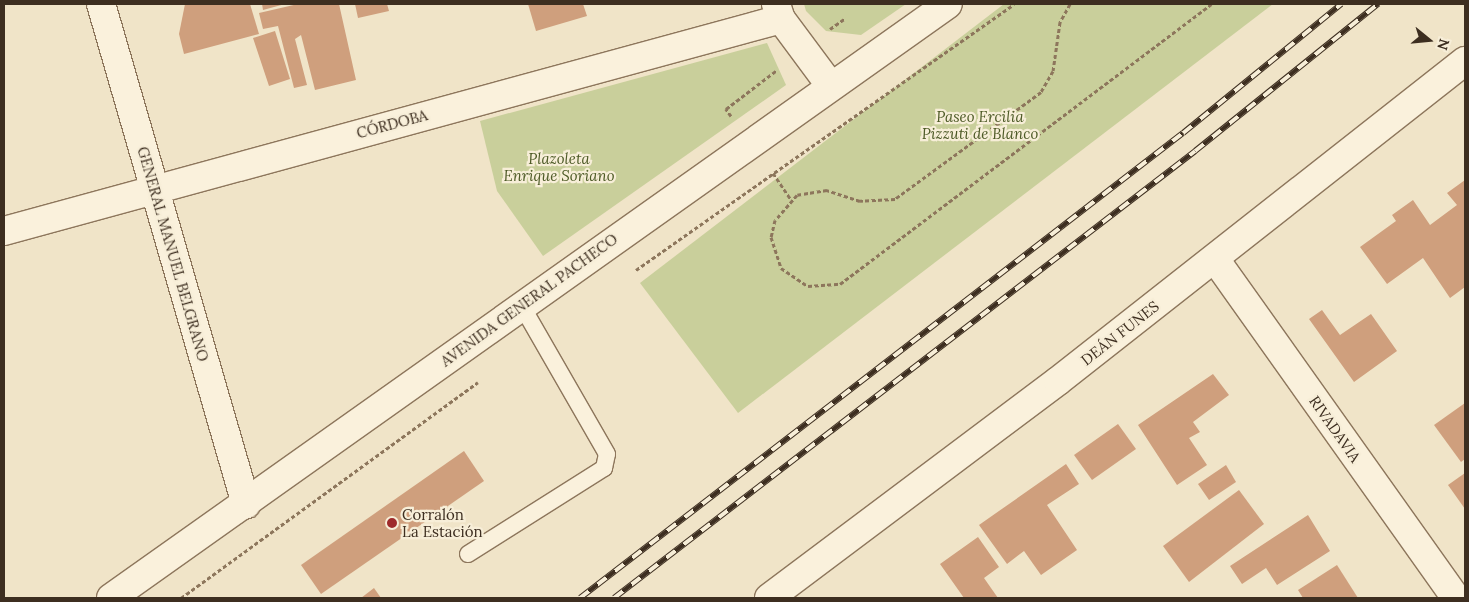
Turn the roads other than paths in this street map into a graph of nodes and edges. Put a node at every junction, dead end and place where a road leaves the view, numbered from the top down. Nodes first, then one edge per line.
1 (101, 4) edge
2 (948, 4) edge
3 (778, 12) edge
4 (1465, 61) edge
5 (830, 85) junction
6 (153, 188) junction
7 (4, 231) edge
8 (1214, 259) junction
9 (522, 306) junction
10 (246, 504) junction
11 (468, 554) dead end
12 (111, 598) edge
13 (770, 598) edge
14 (1456, 598) edge

1 - 6 street, GENERAL MANUEL BELGRANO
2 - 5 street, AVENIDA GENERAL PACHECO
3 - 5 street
3 - 6 street, CÓRDOBA
4 - 8 street, DEÁN FUNES
5 - 9 street, AVENIDA GENERAL PACHECO
6 - 7 street, CÓRDOBA
6 - 10 street, GENERAL MANUEL BELGRANO
8 - 13 street, DEÁN FUNES
8 - 14 street, RIVADAVIA
9 - 10 street, AVENIDA GENERAL PACHECO
9 - 11 lane
10 - 12 street, AVENIDA GENERAL PACHECO

